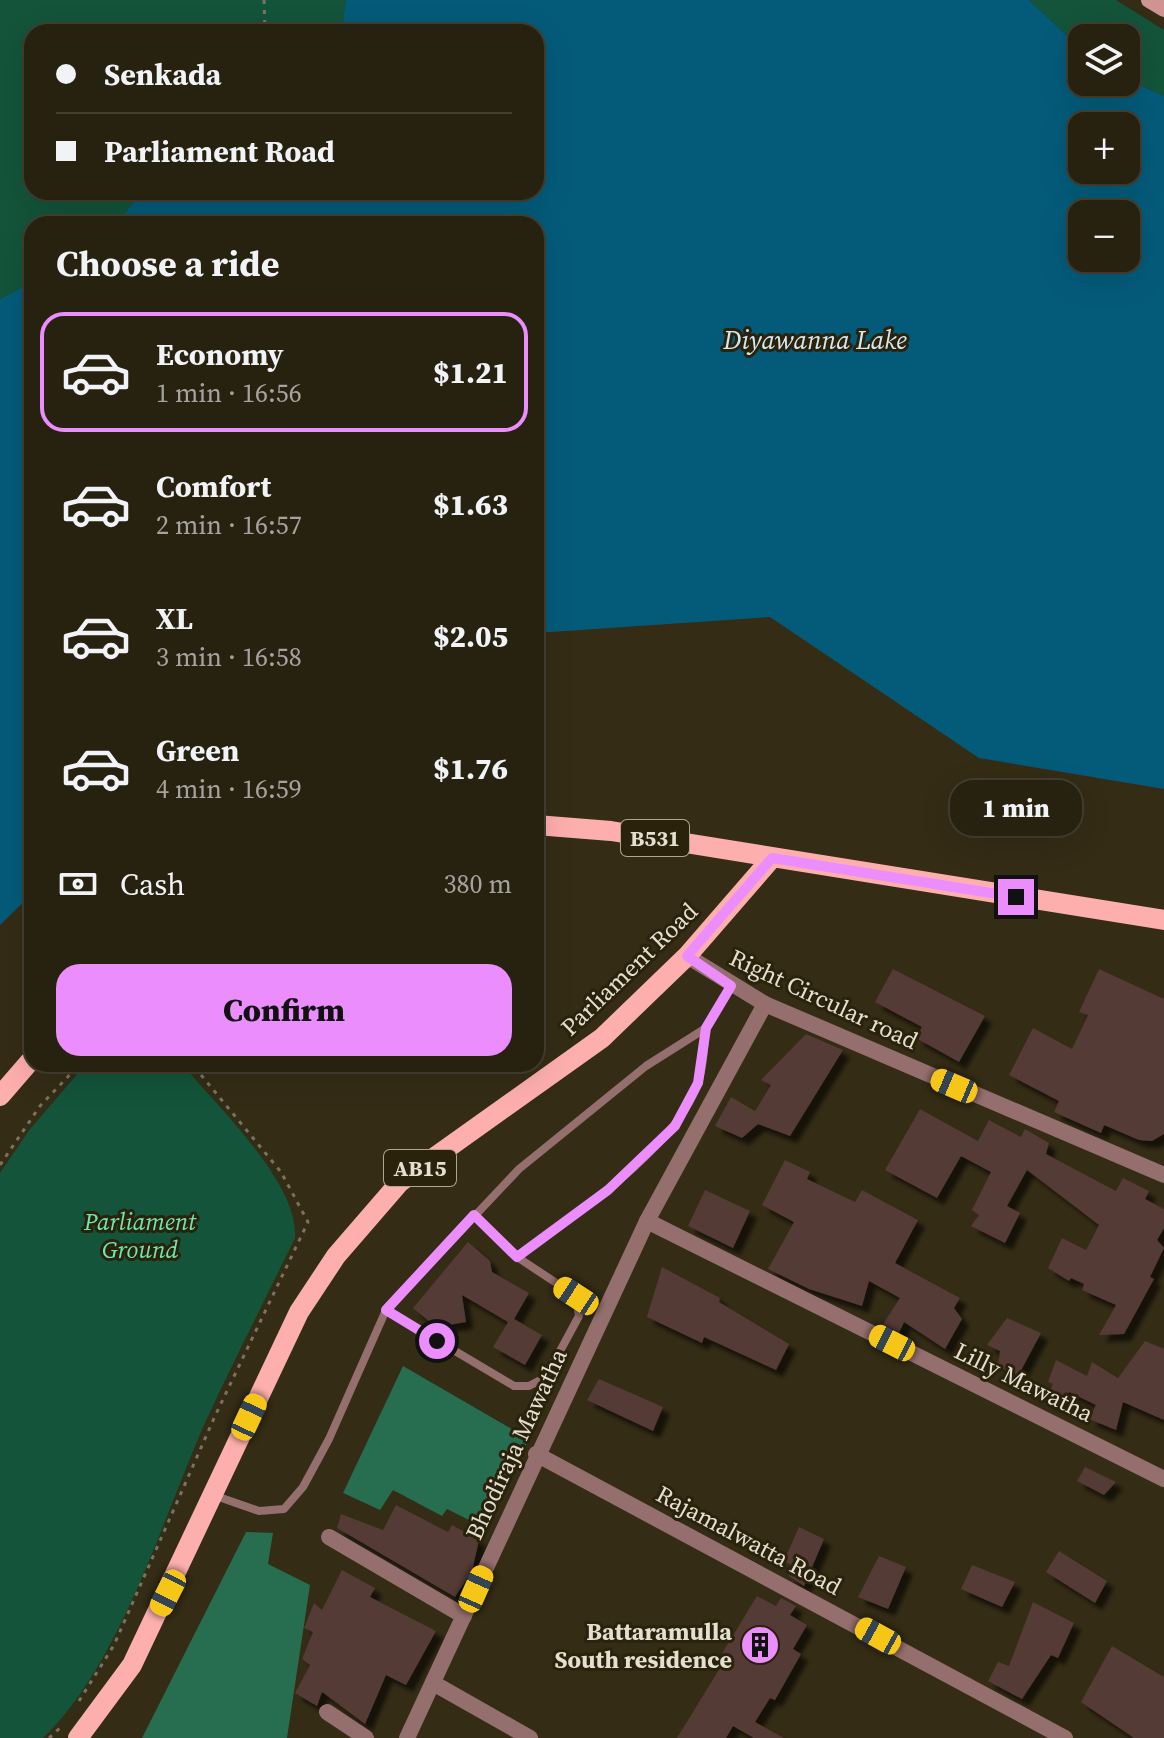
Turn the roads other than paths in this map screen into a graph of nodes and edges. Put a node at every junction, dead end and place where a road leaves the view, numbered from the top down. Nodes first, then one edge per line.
1 (1149, 0) edge
2 (1164, 9) edge
3 (544, 826) edge
4 (772, 858) junction
5 (1164, 920) edge
6 (687, 956) junction
7 (731, 986) junction
8 (765, 1004) junction
9 (706, 1028) junction
10 (24, 1068) edge
11 (0, 1096) edge
12 (1164, 1175) edge
13 (474, 1215) junction
14 (647, 1221) junction
15 (517, 1257) junction
16 (386, 1310) junction
17 (536, 1454) junction
18 (1164, 1479) edge
19 (212, 1495) junction
20 (329, 1537) dead end
21 (464, 1616) junction
22 (433, 1683) junction
23 (327, 1712) dead end
24 (72, 1730) edge
25 (366, 1738) edge
26 (407, 1738) edge
27 (530, 1738) edge
28 (1065, 1738) edge

1 - 2 street
3 - 4 main road, B531
4 - 5 main road
4 - 6 main road, Parliament Road / AB15
6 - 7 street, Right Circular road
6 - 19 main road, Parliament Road / AB15
7 - 8 street, Right Circular road
7 - 9 lane
8 - 12 street, Right Circular road
8 - 14 street, Bhodiraja Mawatha
9 - 13 lane
9 - 15 lane
10 - 11 main road
13 - 15 lane
13 - 16 lane
14 - 17 street, Bhodiraja Mawatha
14 - 18 street, Lilly Mawatha
15 - 16 lane
16 - 19 lane
17 - 21 street, Bhodiraja Mawatha
17 - 28 street, Rajamalwatta Road
19 - 24 main road, Parliament Road / AB15
20 - 21 street
21 - 22 street, Bhodiraja Mawatha
22 - 26 street, Bhodiraja Mawatha
22 - 27 street
23 - 25 street

